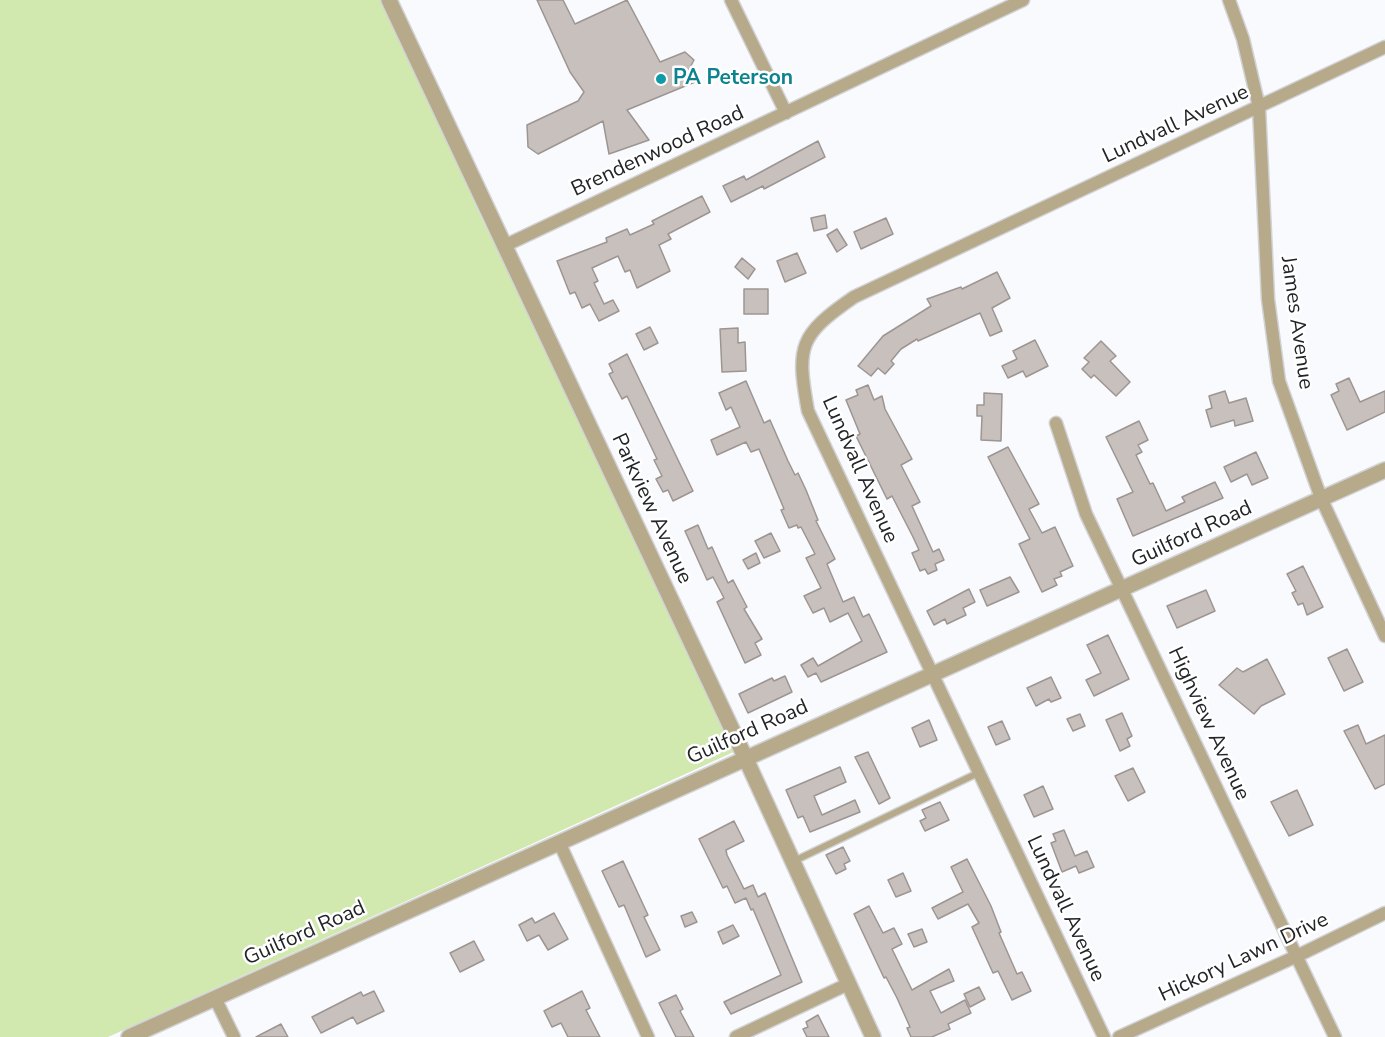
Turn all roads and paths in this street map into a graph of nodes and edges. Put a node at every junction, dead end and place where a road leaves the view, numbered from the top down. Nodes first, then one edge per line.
1 (389, 0) edge
2 (731, 0) edge
3 (1023, 0) edge
4 (1229, 0) edge
5 (1385, 47) edge
6 (1259, 107) junction
7 (786, 112) junction
8 (504, 246) junction
9 (1056, 423) dead end
10 (1385, 470) edge
11 (1321, 498) junction
12 (1122, 590) junction
13 (1385, 636) edge
14 (931, 674) junction
15 (745, 757) junction
16 (978, 773) junction
17 (559, 842) junction
18 (792, 862) junction
19 (1385, 913) edge
20 (1297, 956) junction
21 (848, 984) junction
22 (215, 998) junction
23 (129, 1037) edge
24 (234, 1037) edge
25 (648, 1037) edge
26 (736, 1037) edge
27 (873, 1037) edge
28 (1104, 1037) edge
29 (1119, 1037) edge
30 (1335, 1037) edge

1 - 8 street, Parkview Avenue
2 - 7 street
3 - 7 street, Brendenwood Road
4 - 6 street, James Avenue
5 - 6 street, Lundvall Avenue
6 - 11 street, James Avenue
6 - 14 street, Lundvall Avenue
7 - 8 street, Brendenwood Road
8 - 15 street, Parkview Avenue
9 - 12 street, Highview Avenue
10 - 11 street, Guilford Road
11 - 12 street, Guilford Road
11 - 13 street, James Avenue
12 - 14 street, Guilford Road
12 - 20 street, Highview Avenue
14 - 15 street, Guilford Road
14 - 16 street, Lundvall Avenue
15 - 17 street, Guilford Road
15 - 18 street, Parkview Avenue
16 - 18 lane
16 - 28 street, Lundvall Avenue
17 - 22 street, Guilford Road
17 - 25 street
18 - 21 street, Parkview Avenue
19 - 20 street, Hickory Lawn Drive
20 - 29 street, Hickory Lawn Drive
20 - 30 street, Highview Avenue
21 - 26 street
21 - 27 street, Parkview Avenue
22 - 23 street, Guilford Road
22 - 24 street

